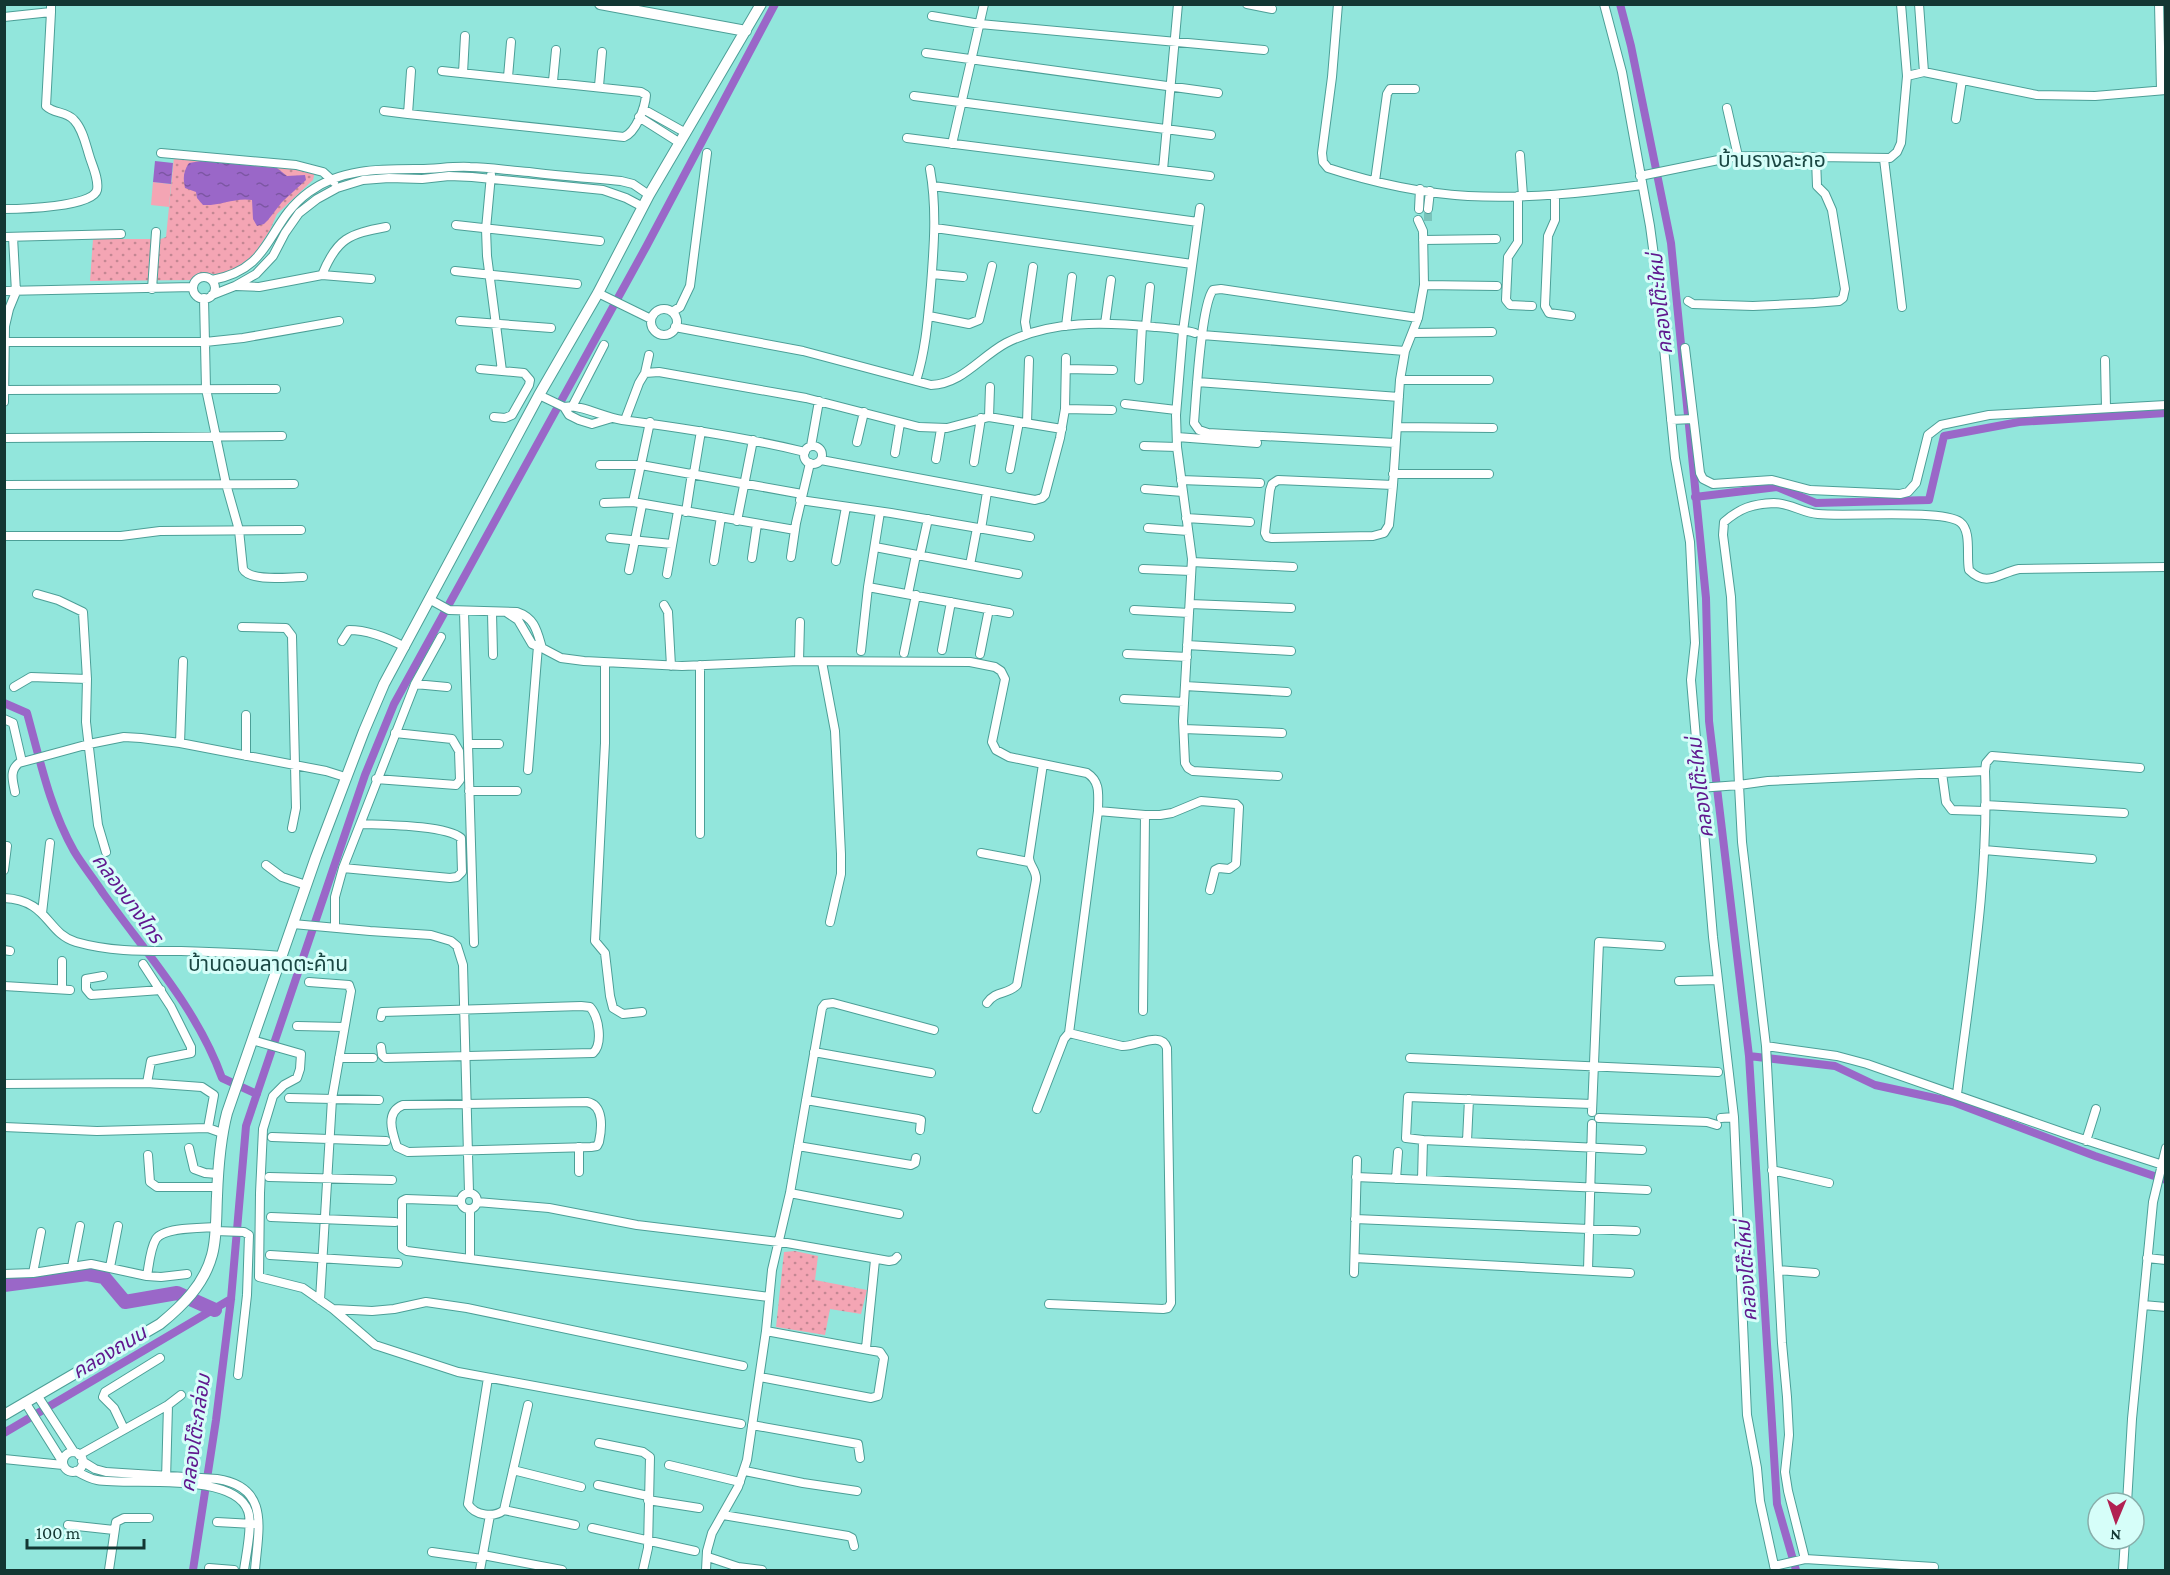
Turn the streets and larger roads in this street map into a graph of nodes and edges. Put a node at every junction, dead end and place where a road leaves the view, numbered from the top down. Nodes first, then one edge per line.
1 (600, 4) edge
2 (762, 4) edge
3 (984, 4) edge
4 (1178, 4) edge
5 (1247, 4) edge
6 (1338, 4) edge
7 (1604, 4) edge
8 (1901, 4) edge
9 (1919, 4) edge
10 (2159, 4) edge
11 (51, 8) edge
12 (647, 8) edge
13 (1272, 9) dead end
14 (932, 16) dead end
15 (4, 17) edge
16 (980, 24) junction
17 (746, 31) junction
18 (465, 36) dead end
19 (511, 42) dead end
20 (1175, 42) junction
21 (556, 50) dead end
22 (1264, 50) dead end
23 (602, 52) dead end
24 (926, 53) dead end
25 (972, 60) junction
26 (411, 71) dead end
27 (442, 71) dead end
28 (1924, 72) junction
29 (463, 73) junction
30 (1907, 76) junction
31 (508, 77) junction
32 (1962, 80) junction
33 (553, 81) junction
34 (599, 86) junction
35 (1172, 87) junction
36 (1415, 89) dead end
37 (2163, 90) edge
38 (1218, 93) dead end
39 (914, 96) dead end
40 (962, 103) junction
41 (1727, 108) dead end
42 (384, 111) dead end
43 (641, 113) junction
44 (408, 114) junction
45 (1956, 119) dead end
46 (1168, 130) junction
47 (1211, 135) dead end
48 (683, 138) junction
49 (907, 138) dead end
50 (952, 144) junction
51 (160, 153) dead end
52 (707, 153) dead end
53 (1520, 154) dead end
54 (1738, 156) junction
55 (1816, 158) junction
56 (1884, 159) junction
57 (492, 169) junction
58 (930, 169) dead end
59 (1163, 170) junction
60 (1210, 176) dead end
61 (1644, 178) junction
62 (491, 179) junction
63 (603, 179) junction
64 (1375, 181) junction
65 (335, 184) junction
66 (933, 186) junction
67 (1420, 189) junction
68 (603, 190) junction
69 (1430, 191) junction
70 (649, 195) junction
71 (1555, 195) junction
72 (1521, 196) junction
73 (643, 207) junction
74 (1200, 208) dead end
75 (4, 209) edge
76 (1418, 220) tunnel mouth
77 (1428, 221) tunnel mouth
78 (1198, 222) junction
79 (456, 225) dead end
80 (386, 227) dead end
81 (935, 228) junction
82 (486, 229) junction
83 (156, 232) dead end
84 (121, 234) dead end
85 (1423, 235) junction
86 (9, 237) edge
87 (1496, 239) dead end
88 (600, 241) dead end
89 (1192, 264) junction
90 (992, 266) dead end
91 (1033, 267) dead end
92 (455, 271) dead end
93 (322, 274) junction
94 (932, 274) junction
95 (490, 275) junction
96 (963, 277) dead end
97 (1072, 277) dead end
98 (372, 279) dead end
99 (212, 280) junction
100 (1111, 280) dead end
101 (577, 284) dead end
102 (1424, 285) junction
103 (235, 286) junction
104 (1150, 286) dead end
105 (1497, 286) dead end
106 (194, 287) junction
107 (152, 289) junction
108 (4, 291) edge
109 (16, 292) junction
110 (601, 294) junction
111 (208, 297) junction
112 (1688, 301) dead end
113 (1532, 306) dead end
114 (1902, 308) dead end
115 (672, 312) junction
116 (929, 316) junction
117 (1571, 316) dead end
118 (1418, 318) junction
119 (651, 319) junction
120 (339, 321) dead end
121 (460, 321) dead end
122 (496, 323) junction
123 (1105, 324) junction
124 (1066, 326) junction
125 (1144, 326) junction
126 (675, 327) junction
127 (551, 328) dead end
128 (1183, 331) junction
129 (1492, 332) dead end
130 (1027, 333) junction
131 (1413, 333) junction
132 (1199, 334) junction
133 (5, 342) edge
134 (205, 342) junction
135 (604, 345) dead end
136 (1684, 348) dead end
137 (1405, 351) junction
138 (649, 355) dead end
139 (1066, 358) dead end
140 (1029, 360) dead end
141 (2105, 360) dead end
142 (480, 369) dead end
143 (1066, 369) junction
144 (1113, 370) dead end
145 (502, 371) junction
146 (645, 373) junction
147 (1139, 380) dead end
148 (1400, 380) junction
149 (1489, 380) dead end
150 (916, 381) junction
151 (1197, 382) junction
152 (990, 387) dead end
153 (206, 389) junction
154 (276, 389) dead end
155 (5, 390) edge
156 (539, 395) junction
157 (1399, 397) junction
158 (819, 401) junction
159 (4, 402) edge
160 (1125, 404) dead end
161 (2166, 405) edge
162 (566, 406) junction
163 (2106, 408) junction
164 (1065, 409) junction
165 (1112, 410) dead end
166 (1176, 410) junction
167 (864, 412) junction
168 (494, 417) dead end
169 (985, 417) junction
170 (1691, 419) junction
171 (625, 420) junction
172 (1672, 420) junction
173 (650, 422) junction
174 (1023, 422) junction
175 (900, 423) junction
176 (1397, 427) junction
177 (1493, 428) dead end
178 (941, 429) junction
179 (1062, 429) junction
180 (701, 431) junction
181 (215, 436) junction
182 (282, 436) dead end
183 (1177, 437) junction
184 (4, 438) edge
185 (753, 440) junction
186 (858, 442) dead end
187 (1257, 443) dead end
188 (1395, 443) junction
189 (1144, 446) dead end
190 (1177, 447) junction
191 (808, 449) junction
192 (895, 453) dead end
193 (936, 459) dead end
194 (820, 460) junction
195 (974, 462) dead end
196 (810, 463) junction
197 (600, 465) dead end
198 (641, 465) junction
199 (1010, 469) dead end
200 (693, 473) junction
201 (1393, 474) junction
202 (1489, 474) dead end
203 (1181, 480) junction
204 (744, 482) junction
205 (1260, 483) dead end
206 (226, 484) junction
207 (294, 484) dead end
208 (4, 485) edge
209 (1393, 485) junction
210 (1145, 489) dead end
211 (987, 492) junction
212 (1183, 492) junction
213 (801, 497) junction
214 (604, 502) dead end
215 (633, 502) junction
216 (642, 505) junction
217 (846, 507) junction
218 (682, 511) junction
219 (880, 512) junction
220 (721, 517) junction
221 (928, 519) junction
222 (1186, 519) junction
223 (737, 521) junction
224 (1250, 522) dead end
225 (757, 524) junction
226 (1148, 528) dead end
227 (979, 529) junction
228 (239, 530) junction
229 (301, 530) dead end
230 (795, 530) junction
231 (1188, 531) junction
232 (4, 536) edge
233 (1030, 537) dead end
234 (610, 538) dead end
235 (635, 539) junction
236 (672, 544) junction
237 (875, 547) junction
238 (918, 555) junction
239 (791, 556) dead end
240 (752, 558) dead end
241 (714, 561) dead end
242 (836, 561) dead end
243 (970, 565) junction
244 (1191, 567) junction
245 (1293, 567) dead end
246 (2166, 567) edge
247 (1143, 569) dead end
248 (629, 570) dead end
249 (667, 574) dead end
250 (1018, 574) dead end
251 (303, 577) dead end
252 (868, 586) junction
253 (37, 594) dead end
254 (912, 595) junction
255 (432, 602) junction
256 (951, 602) junction
257 (664, 605) dead end
258 (1189, 608) junction
259 (1291, 608) dead end
260 (990, 609) junction
261 (1134, 610) dead end
262 (464, 612) junction
263 (492, 613) junction
264 (1009, 613) dead end
265 (800, 622) dead end
266 (242, 627) dead end
267 (441, 638) dead end
268 (342, 641) dead end
269 (1187, 645) junction
270 (405, 647) junction
271 (540, 647) junction
272 (942, 650) dead end
273 (861, 651) dead end
274 (1291, 651) dead end
275 (904, 653) dead end
276 (980, 654) dead end
277 (1127, 654) dead end
278 (493, 655) dead end
279 (1187, 657) junction
280 (183, 661) dead end
281 (799, 661) junction
282 (822, 662) junction
283 (605, 663) junction
284 (700, 665) junction
285 (671, 666) junction
286 (87, 679) junction
287 (415, 684) junction
288 (1185, 686) junction
289 (14, 687) dead end
290 (447, 687) dead end
291 (1287, 692) dead end
292 (1124, 699) dead end
293 (1184, 702) junction
294 (246, 715) dead end
295 (4, 718) edge
296 (1184, 729) junction
297 (394, 733) junction
298 (1282, 733) dead end
299 (180, 742) junction
300 (89, 744) junction
301 (468, 744) junction
302 (499, 744) dead end
303 (246, 756) junction
304 (24, 761) junction
305 (1043, 764) junction
306 (296, 766) junction
307 (2140, 768) dead end
308 (528, 770) dead end
309 (1985, 771) junction
310 (1942, 774) junction
311 (1278, 776) dead end
312 (345, 777) junction
313 (376, 779) junction
314 (1735, 785) junction
315 (1699, 788) junction
316 (469, 791) junction
317 (517, 791) dead end
318 (15, 792) dead end
319 (1985, 808) junction
320 (1098, 810) junction
321 (2124, 813) dead end
322 (1145, 815) junction
323 (361, 824) junction
324 (292, 828) dead end
325 (700, 834) dead end
326 (50, 843) dead end
327 (7, 846) dead end
328 (1984, 850) junction
329 (106, 852) dead end
330 (981, 854) dead end
331 (2092, 859) dead end
332 (1029, 862) junction
333 (266, 865) dead end
334 (343, 868) junction
335 (4, 870) edge
336 (306, 885) junction
337 (1210, 890) dead end
338 (4, 898) edge
339 (42, 913) junction
340 (830, 922) dead end
341 (297, 924) junction
342 (335, 927) junction
343 (474, 943) dead end
344 (1661, 946) dead end
345 (282, 956) junction
346 (62, 962) dead end
347 (143, 964) dead end
348 (103, 976) dead end
349 (1717, 980) junction
350 (1679, 981) dead end
351 (309, 982) dead end
352 (4, 986) edge
353 (161, 990) junction
354 (987, 1004) dead end
355 (465, 1008) junction
356 (1143, 1011) dead end
357 (642, 1012) dead end
358 (381, 1017) dead end
359 (297, 1026) dead end
360 (344, 1027) junction
361 (934, 1030) dead end
362 (1069, 1033) junction
363 (254, 1041) junction
364 (381, 1047) dead end
365 (1766, 1051) junction
366 (814, 1053) junction
367 (466, 1056) junction
368 (339, 1058) junction
369 (373, 1058) dead end
370 (1410, 1058) dead end
371 (1593, 1066) junction
372 (1718, 1072) dead end
373 (931, 1073) dead end
374 (147, 1083) junction
375 (4, 1084) edge
376 (1957, 1094) junction
377 (289, 1098) dead end
378 (332, 1099) junction
379 (1469, 1099) junction
380 (806, 1100) junction
381 (379, 1101) dead end
382 (468, 1104) junction
383 (1037, 1108) dead end
384 (2096, 1109) dead end
385 (1594, 1114) junction
386 (1734, 1122) junction
387 (4, 1127) edge
388 (208, 1128) junction
389 (920, 1130) dead end
390 (222, 1133) junction
391 (272, 1137) dead end
392 (330, 1139) junction
393 (1423, 1140) junction
394 (386, 1141) dead end
395 (1467, 1141) junction
396 (2086, 1141) junction
397 (798, 1146) junction
398 (579, 1147) junction
399 (1591, 1147) junction
400 (189, 1148) dead end
401 (2166, 1148) edge
402 (468, 1150) junction
403 (1642, 1150) dead end
404 (1398, 1152) dead end
405 (148, 1155) dead end
406 (916, 1158) dead end
407 (1357, 1160) dead end
408 (2162, 1168) edge
409 (1772, 1170) junction
410 (579, 1172) dead end
411 (218, 1174) junction
412 (269, 1177) dead end
413 (1356, 1177) junction
414 (328, 1178) junction
415 (1396, 1179) junction
416 (392, 1180) dead end
417 (1422, 1180) junction
418 (1829, 1183) dead end
419 (217, 1187) junction
420 (1591, 1189) junction
421 (1647, 1190) dead end
422 (2156, 1190) junction
423 (470, 1192) junction
424 (790, 1193) junction
425 (2166, 1196) edge
426 (461, 1201) junction
427 (477, 1202) junction
428 (470, 1209) junction
429 (899, 1214) dead end
430 (271, 1216) dead end
431 (326, 1219) junction
432 (1355, 1219) junction
433 (395, 1222) dead end
434 (80, 1226) dead end
435 (118, 1226) dead end
436 (215, 1229) junction
437 (1589, 1229) junction
438 (1636, 1231) dead end
439 (41, 1232) dead end
440 (778, 1242) junction
441 (270, 1255) dead end
442 (897, 1257) dead end
443 (324, 1258) junction
444 (470, 1258) junction
445 (1354, 1258) junction
446 (2148, 1258) junction
447 (875, 1260) junction
448 (2166, 1260) edge
449 (398, 1263) dead end
450 (72, 1267) junction
451 (110, 1267) junction
452 (1588, 1270) junction
453 (1778, 1270) junction
454 (33, 1273) junction
455 (1354, 1273) dead end
456 (1630, 1273) dead end
457 (1815, 1273) dead end
458 (4, 1274) edge
459 (188, 1274) dead end
460 (147, 1276) junction
461 (769, 1297) junction
462 (320, 1300) junction
463 (1049, 1304) dead end
464 (2143, 1305) junction
465 (2166, 1307) edge
466 (333, 1309) junction
467 (766, 1331) junction
468 (867, 1348) junction
469 (160, 1358) dead end
470 (743, 1366) dead end
471 (238, 1375) dead end
472 (760, 1377) junction
473 (488, 1378) junction
474 (181, 1395) dead end
475 (38, 1398) junction
476 (168, 1405) junction
477 (528, 1405) dead end
478 (27, 1406) junction
479 (4, 1415) edge
480 (741, 1424) dead end
481 (752, 1425) junction
482 (58, 1428) junction
483 (124, 1430) junction
484 (46, 1436) junction
485 (599, 1443) dead end
486 (79, 1456) junction
487 (860, 1458) dead end
488 (4, 1459) edge
489 (63, 1463) junction
490 (669, 1465) dead end
491 (513, 1470) junction
492 (76, 1471) junction
493 (745, 1471) junction
494 (166, 1480) junction
495 (740, 1482) junction
496 (216, 1483) junction
497 (598, 1485) dead end
498 (581, 1486) dead end
499 (857, 1491) dead end
500 (2128, 1491) edge
501 (648, 1498) junction
502 (699, 1508) dead end
503 (504, 1510) junction
504 (490, 1515) junction
505 (723, 1515) junction
506 (149, 1518) dead end
507 (217, 1522) dead end
508 (249, 1524) junction
509 (259, 1524) junction
510 (68, 1526) dead end
511 (575, 1526) dead end
512 (592, 1528) dead end
513 (114, 1530) junction
514 (648, 1539) junction
515 (854, 1546) dead end
516 (432, 1551) dead end
517 (695, 1551) dead end
518 (2124, 1551) edge
519 (483, 1557) junction
520 (708, 1557) junction
521 (1801, 1560) junction
522 (1777, 1567) edge
523 (1934, 1567) dead end
524 (208, 1568) dead end
525 (110, 1570) edge
526 (234, 1570) edge
527 (244, 1570) edge
528 (255, 1570) edge
529 (480, 1570) edge
530 (562, 1570) edge
531 (643, 1570) edge
532 (706, 1570) edge
533 (762, 1570) edge
534 (2123, 1570) edge

1 - 12 street
2 - 17 street
3 - 16 street
4 - 20 street
5 - 13 street
6 - 64 street
7 - 61 street
8 - 30 street
9 - 28 street
10 - 37 street
11 - 15 street
11 - 75 street
12 - 17 street
14 - 16 street
16 - 20 street
16 - 25 street
17 - 48 street
18 - 29 street
19 - 31 street
20 - 22 street
20 - 35 street
21 - 33 street
23 - 34 street
24 - 25 street
25 - 35 street
25 - 40 street
26 - 44 street
27 - 29 street
28 - 30 street
28 - 32 street
29 - 31 street
30 - 56 street
31 - 33 street
32 - 37 street
32 - 45 street
33 - 34 street
34 - 43 street
35 - 38 street
35 - 46 street
36 - 64 street
39 - 40 street
40 - 46 street
40 - 50 street
41 - 54 street
42 - 44 street
43 - 44 street
43 - 48 street
46 - 47 street
46 - 59 street
48 - 70 street
49 - 50 street
50 - 59 street
51 - 65 street
52 - 115 street
53 - 72 street
54 - 55 street
54 - 61 street
55 - 56 street
55 - 112 street
56 - 114 street
57 - 62 street
57 - 63 street
57 - 65 street
58 - 66 street
59 - 60 street
61 - 71 street
61 - 172 street
62 - 65 street
62 - 68 street
62 - 82 street
63 - 68 street
63 - 70 street
64 - 67 street
65 - 99 street
65 - 103 street
66 - 78 street
66 - 81 street
67 - 69 street
67 - 69 street
68 - 73 street
69 - 72 street
70 - 73 street
71 - 72 street
71 - 117 street
72 - 113 street
73 - 110 street
74 - 78 street
76 - 85 street
77 - 85 street
78 - 89 street
79 - 82 street
80 - 93 street
81 - 89 street
81 - 94 street
82 - 88 street
82 - 95 street
83 - 107 street
84 - 86 street
85 - 87 street
85 - 102 street
86 - 109 street
89 - 128 street
90 - 116 street
91 - 130 street
92 - 95 street
93 - 98 street
93 - 103 street
94 - 96 street
94 - 116 street
95 - 101 street
95 - 122 street
97 - 124 street
99 - 106 street
99 - 111 street
100 - 123 street
102 - 105 street
102 - 118 street
103 - 111 street
104 - 125 street
106 - 107 street
106 - 111 street
107 - 109 street
108 - 109 street
109 - 133 street
110 - 119 street
110 - 156 street
111 - 134 street
115 - 119 street
115 - 126 street
116 - 150 street
118 - 131 street
118 - 132 street
119 - 126 street
120 - 134 street
121 - 122 street
122 - 127 street
122 - 145 street
123 - 124 street
123 - 125 street
124 - 130 street
125 - 128 street
125 - 147 street
126 - 150 street
128 - 132 street
128 - 166 street
129 - 131 street
130 - 150 street
131 - 137 street
132 - 137 street
132 - 151 street
133 - 134 street
133 - 155 street
134 - 153 street
135 - 162 street
136 - 170 street
137 - 148 street
138 - 146 street
139 - 143 street
140 - 174 street
141 - 163 street
142 - 145 street
143 - 144 street
143 - 164 street
145 - 168 street
146 - 158 street
146 - 171 street
148 - 149 street
148 - 157 street
151 - 157 street
151 - 188 street
152 - 169 street
153 - 154 street
153 - 155 street
153 - 181 street
155 - 159 street
156 - 162 street
156 - 255 street
157 - 176 street
158 - 167 street
158 - 191 street
160 - 166 street
161 - 163 street
162 - 171 street
163 - 170 street
164 - 165 street
164 - 179 street
166 - 183 street
167 - 175 street
167 - 186 street
169 - 174 street
169 - 178 street
169 - 195 street
170 - 172 street
171 - 173 street
172 - 315 street
173 - 180 street
173 - 198 street
174 - 179 street
174 - 199 street
175 - 178 street
175 - 192 street
176 - 177 street
176 - 188 street
178 - 193 street
179 - 211 street
180 - 185 street
180 - 200 street
181 - 182 street
181 - 184 street
181 - 206 street
183 - 187 street
183 - 190 street
185 - 191 street
185 - 204 street
188 - 201 street
189 - 190 street
190 - 203 street
191 - 194 street
191 - 196 street
194 - 196 street
194 - 211 street
196 - 213 street
197 - 198 street
198 - 200 street
198 - 215 street
200 - 204 street
200 - 218 street
201 - 202 street
201 - 209 street
203 - 205 street
203 - 212 street
204 - 213 street
204 - 223 street
206 - 207 street
206 - 208 street
206 - 228 street
209 - 209 street
210 - 212 street
211 - 227 street
212 - 222 street
213 - 217 street
213 - 230 street
214 - 215 street
215 - 216 street
216 - 218 street
216 - 235 street
217 - 219 street
217 - 242 street
218 - 220 street
218 - 236 street
219 - 221 street
219 - 237 street
220 - 223 street
220 - 241 street
221 - 227 street
221 - 238 street
222 - 224 street
222 - 231 street
223 - 225 street
225 - 230 street
225 - 240 street
226 - 231 street
227 - 233 street
227 - 243 street
228 - 229 street
228 - 232 street
228 - 251 street
230 - 239 street
231 - 244 street
234 - 235 street
235 - 236 street
235 - 248 street
236 - 249 street
237 - 238 street
237 - 252 street
238 - 243 street
238 - 254 street
243 - 250 street
244 - 245 street
244 - 247 street
244 - 258 street
246 - 314 street
252 - 254 street
252 - 273 street
253 - 286 street
254 - 256 street
254 - 275 street
255 - 262 street
255 - 270 street
256 - 260 street
256 - 272 street
257 - 285 street
258 - 259 street
258 - 261 street
258 - 269 street
260 - 264 street
260 - 276 street
262 - 263 street
262 - 301 street
263 - 271 street
263 - 278 street
265 - 281 street
266 - 306 street
267 - 287 street
268 - 270 street
269 - 274 street
269 - 279 street
270 - 312 street
271 - 283 street
271 - 308 street
277 - 279 street
279 - 288 street
280 - 299 street
281 - 282 street
281 - 284 street
282 - 305 street
282 - 340 street
283 - 285 street
283 - 357 street
284 - 285 street
284 - 325 street
286 - 289 street
286 - 300 street
287 - 290 street
287 - 297 street
288 - 291 street
288 - 293 street
292 - 293 street
293 - 296 street
294 - 303 street
295 - 304 street
296 - 298 street
296 - 311 street
297 - 313 street
297 - 313 street
299 - 300 street
299 - 303 street
300 - 304 street
300 - 329 street
301 - 302 street
301 - 316 street
303 - 306 street
304 - 318 street
305 - 320 street
305 - 332 street
306 - 312 street
306 - 324 street
307 - 309 street
309 - 310 street
309 - 319 street
310 - 314 street
310 - 319 street
312 - 336 street
313 - 323 street
314 - 315 street
314 - 365 street
315 - 349 street
316 - 317 street
316 - 343 street
319 - 321 street
319 - 328 street
320 - 322 street
320 - 362 street
322 - 337 street
322 - 356 street
323 - 334 street
323 - 334 street
326 - 339 street
327 - 335 street
328 - 331 street
328 - 376 street
330 - 332 street
332 - 354 street
333 - 336 street
334 - 342 street
336 - 341 street
338 - 339 street
339 - 345 street
341 - 342 street
341 - 345 street
342 - 355 street
344 - 371 street
345 - 363 street
346 - 352 street
347 - 353 street
348 - 353 street
349 - 350 street
349 - 386 street
351 - 360 street
353 - 374 street
355 - 358 street
355 - 367 street
355 - 367 street
359 - 360 street
360 - 368 street
361 - 366 street
362 - 383 street
362 - 463 street
363 - 390 street
363 - 462 street
364 - 367 street
365 - 376 street
365 - 409 street
366 - 373 street
366 - 380 street
367 - 382 street
368 - 369 street
368 - 378 street
370 - 371 street
371 - 372 street
371 - 385 street
374 - 375 street
374 - 388 street
376 - 396 street
377 - 378 street
378 - 381 street
378 - 392 street
379 - 385 street
379 - 393 street
379 - 395 street
380 - 389 street
380 - 397 street
382 - 398 street
382 - 402 street
382 - 402 street
384 - 396 street
385 - 386 street
385 - 399 street
386 - 522 street
387 - 388 street
388 - 390 street
390 - 411 street
391 - 392 street
392 - 394 street
392 - 414 street
393 - 395 street
393 - 417 street
395 - 399 street
396 - 408 street
397 - 406 street
397 - 424 street
398 - 402 street
398 - 410 street
399 - 403 street
399 - 420 street
400 - 411 street
401 - 408 street
402 - 423 street
404 - 415 street
405 - 419 street
407 - 413 street
408 - 422 street
409 - 418 street
409 - 453 street
411 - 419 street
412 - 414 street
413 - 415 street
413 - 432 street
414 - 416 street
414 - 431 street
415 - 417 street
417 - 420 street
419 - 436 street
420 - 421 street
420 - 437 street
422 - 425 street
422 - 446 street
423 - 426 street
423 - 427 street
424 - 429 street
424 - 440 street
426 - 428 street
426 - 444 street
427 - 428 street
427 - 440 street
428 - 444 street
430 - 431 street
431 - 433 street
431 - 443 street
432 - 437 street
432 - 445 street
434 - 450 street
435 - 451 street
436 - 460 street
436 - 471 street
436 - 475 street
437 - 438 street
437 - 452 street
439 - 454 street
440 - 447 street
440 - 461 street
441 - 443 street
442 - 447 street
443 - 449 street
443 - 462 street
444 - 461 street
445 - 452 street
445 - 455 street
446 - 448 street
446 - 464 street
447 - 468 street
450 - 451 street
450 - 454 street
451 - 460 street
452 - 456 street
453 - 457 street
453 - 521 street
454 - 458 street
459 - 460 street
461 - 467 street
462 - 466 street
464 - 465 street
464 - 500 street
466 - 470 street
466 - 473 street
467 - 468 street
467 - 472 street
468 - 472 street
469 - 483 street
472 - 481 street
473 - 480 street
473 - 504 street
474 - 476 street
475 - 478 street
475 - 482 street
476 - 483 street
476 - 494 street
477 - 491 street
478 - 479 street
478 - 484 street
481 - 487 street
481 - 493 street
482 - 484 street
482 - 486 street
483 - 486 street
484 - 489 street
485 - 501 street
486 - 489 street
486 - 492 street
486 - 494 street
488 - 489 street
489 - 492 street
490 - 495 street
491 - 498 street
491 - 503 street
492 - 494 street
493 - 495 street
493 - 499 street
494 - 496 street
495 - 505 street
496 - 508 street
496 - 509 street
497 - 501 street
501 - 502 street
501 - 514 street
503 - 504 street
503 - 511 street
504 - 519 street
505 - 515 street
505 - 520 street
506 - 513 street
507 - 508 street
508 - 509 street
508 - 527 street
509 - 528 street
510 - 513 street
512 - 514 street
513 - 525 street
514 - 517 street
514 - 531 street
516 - 519 street
518 - 534 street
519 - 529 street
519 - 530 street
520 - 532 street
520 - 533 street
521 - 522 street
521 - 523 street
524 - 526 street

